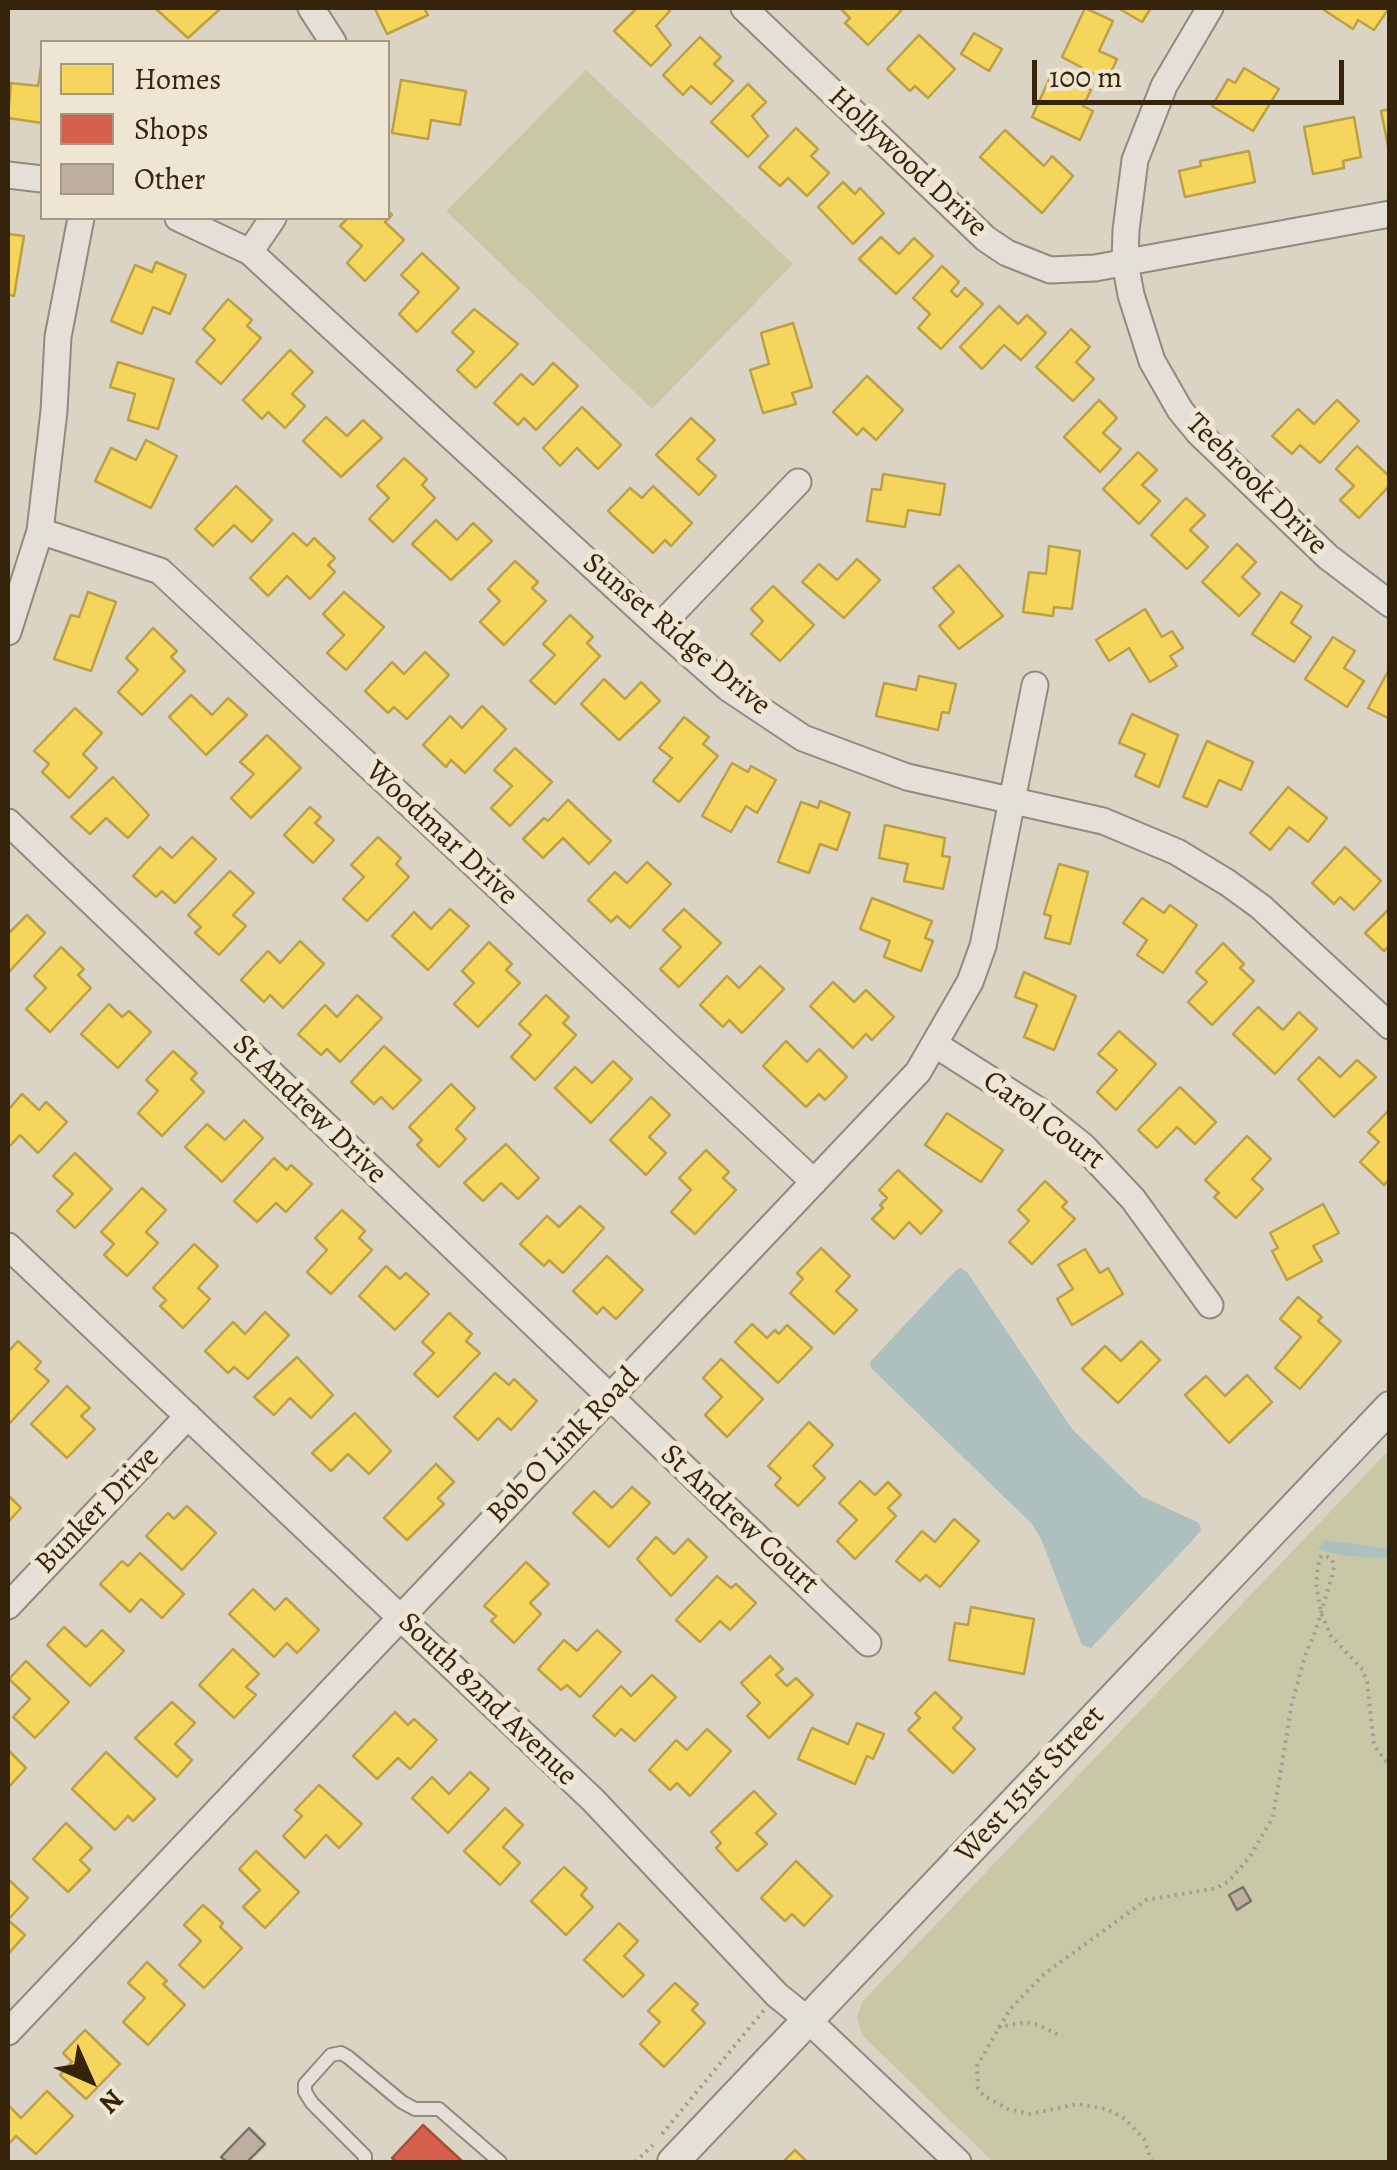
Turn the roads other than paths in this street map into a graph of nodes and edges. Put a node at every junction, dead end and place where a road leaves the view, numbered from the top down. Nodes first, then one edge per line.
1 (311, 8) edge
2 (1210, 8) edge
3 (754, 11) edge
4 (332, 40) edge
5 (8, 175) edge
6 (40, 178) edge
7 (1390, 214) edge
8 (81, 220) edge
9 (182, 220) edge
10 (272, 220) edge
11 (250, 252) junction
12 (1125, 262) junction
13 (798, 482) dead end
14 (40, 532) junction
15 (1390, 604) edge
16 (658, 627) junction
17 (8, 632) edge
18 (1035, 685) dead end
19 (1014, 799) junction
20 (8, 822) edge
21 (1390, 1026) edge
22 (936, 1045) junction
23 (814, 1182) junction
24 (8, 1246) edge
25 (1210, 1305) dead end
26 (610, 1398) junction
27 (1390, 1407) edge
28 (188, 1416) junction
29 (8, 1606) edge
30 (400, 1618) junction
31 (868, 1643) dead end
32 (808, 2020) junction
33 (8, 2032) edge
34 (365, 2162) edge
35 (500, 2162) edge
36 (674, 2162) edge
37 (958, 2162) edge

1 - 4 street
2 - 12 street, Teebrook Drive
3 - 12 street, Hollywood Drive
5 - 6 street
7 - 12 street, Hollywood Drive
8 - 14 street
9 - 11 street, Sunset Ridge Drive
10 - 11 street
11 - 16 street, Sunset Ridge Drive
12 - 15 street, Teebrook Drive
13 - 16 street
14 - 17 street
14 - 23 street, Woodmar Drive
16 - 19 street, Sunset Ridge Drive
18 - 19 street, Bob O Link Road
19 - 21 street, Sunset Ridge Drive
19 - 22 street, Bob O Link Road
20 - 26 street, St Andrew Drive
22 - 23 street, Bob O Link Road
22 - 25 street, Carol Court
23 - 26 street, Bob O Link Road
24 - 28 street, South 82nd Avenue
26 - 30 street, Bob O Link Road
26 - 31 street, St Andrew Court
27 - 32 street, West 151st Street
28 - 29 street, Bunker Drive
28 - 30 street, South 82nd Avenue
30 - 32 street, South 82nd Avenue
30 - 33 street, Bob O Link Road
32 - 36 street, West 151st Street
32 - 37 street, South 82nd Avenue
34 - 35 lane

